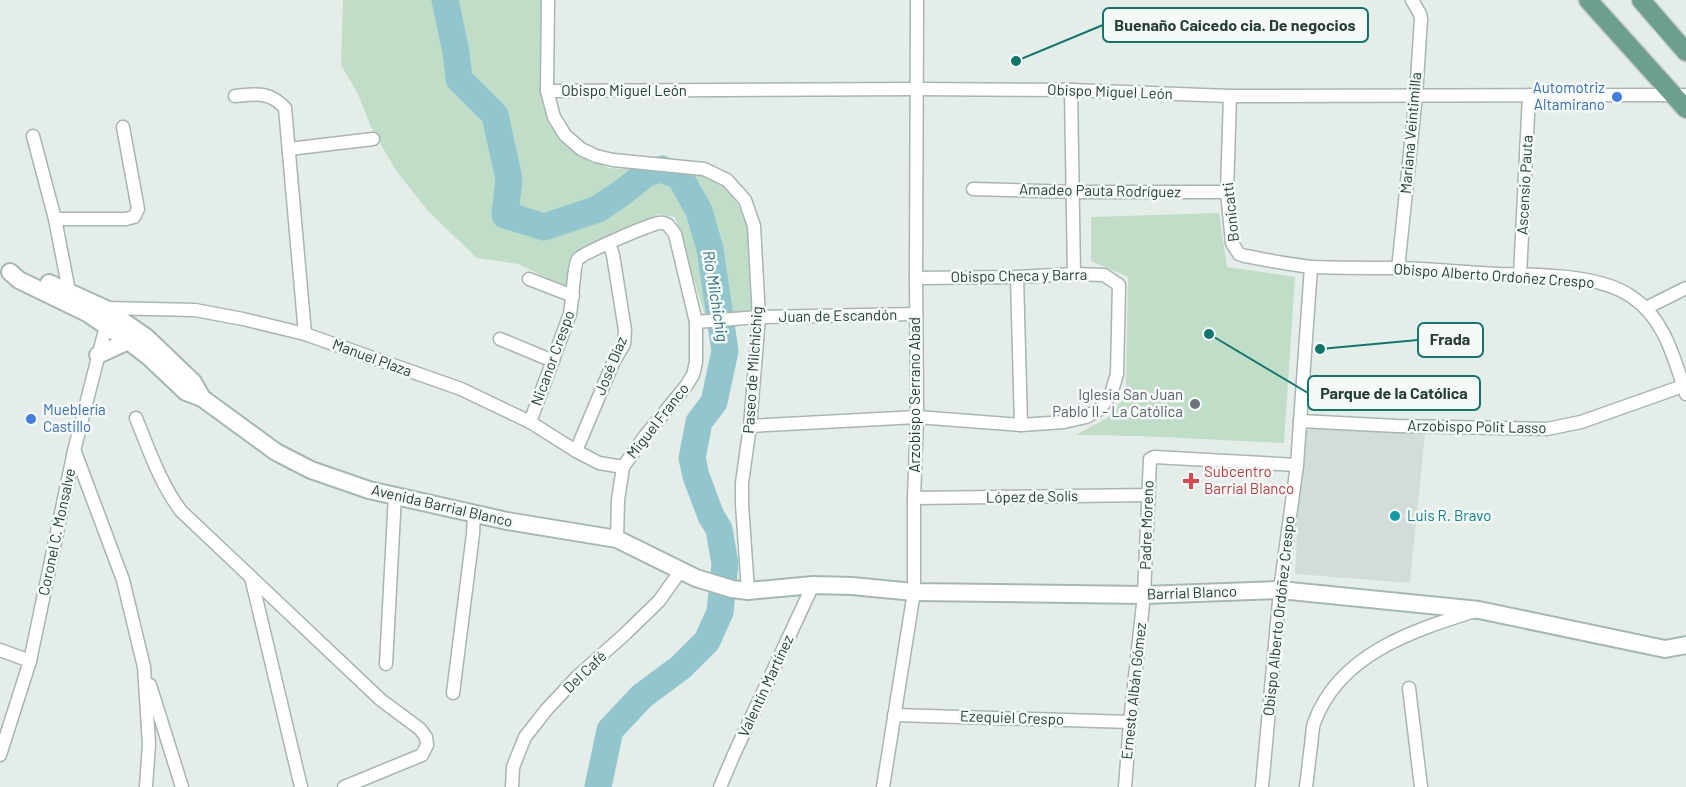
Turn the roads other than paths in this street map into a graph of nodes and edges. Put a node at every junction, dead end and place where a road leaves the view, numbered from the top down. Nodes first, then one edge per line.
1 (548, 0) edge
2 (917, 0) edge
3 (1412, 0) edge
4 (1588, 0) edge
5 (1641, 0) edge
6 (1686, 52) edge
7 (917, 89) junction
8 (1071, 90) junction
9 (547, 92) junction
10 (1416, 95) junction
11 (1529, 95) junction
12 (1679, 95) edge
13 (236, 96) dead end
14 (1230, 96) junction
15 (1686, 109) edge
16 (123, 127) dead end
17 (33, 136) dead end
18 (373, 139) dead end
19 (289, 149) junction
20 (973, 189) dead end
21 (1074, 192) junction
22 (1227, 192) junction
23 (54, 219) junction
24 (609, 243) junction
25 (578, 259) joint
26 (1311, 267) junction
27 (1398, 268) junction
28 (5, 270) edge
29 (1074, 274) junction
30 (1520, 275) junction
31 (1017, 277) junction
32 (916, 278) junction
33 (529, 279) dead end
34 (1686, 288) edge
35 (69, 291) junction
36 (573, 296) junction
37 (104, 308) junction
38 (1646, 308) junction
39 (916, 314) junction
40 (759, 317) junction
41 (701, 322) junction
42 (106, 326) junction
43 (305, 334) junction
44 (501, 339) dead end
45 (128, 341) junction
46 (98, 355) junction
47 (553, 361) junction
48 (1685, 390) edge
49 (202, 398) junction
50 (917, 417) junction
51 (136, 418) dead end
52 (1300, 421) junction
53 (530, 422) junction
54 (1021, 425) junction
55 (750, 426) junction
56 (74, 451) junction
57 (576, 451) junction
58 (1297, 465) junction
59 (623, 467) junction
60 (395, 495) junction
61 (1149, 495) junction
62 (914, 498) junction
63 (474, 513) junction
64 (617, 539) junction
65 (689, 574) junction
66 (251, 575) junction
67 (813, 585) junction
68 (740, 590) junction
69 (1280, 590) junction
70 (914, 592) junction
71 (1144, 595) junction
72 (1479, 610) junction
73 (1686, 645) edge
74 (0, 650) edge
75 (30, 661) junction
76 (386, 664) dead end
77 (144, 667) junction
78 (1409, 688) dead end
79 (453, 693) dead end
80 (894, 715) junction
81 (1130, 722) junction
82 (0, 755) edge
83 (146, 787) edge
84 (182, 787) edge
85 (301, 787) edge
86 (344, 787) edge
87 (512, 787) edge
88 (720, 787) edge
89 (883, 787) edge
90 (1125, 787) edge
91 (1262, 787) edge
92 (1306, 787) edge
93 (1421, 787) edge

1 - 9 street, Paseo de Milchichig
2 - 7 street, Arzobispo Serrano Abad
3 - 10 street, Mariana Veintimilla
4 - 12 main road
5 - 6 main road
7 - 8 street, Obispo Miguel León
7 - 9 street, Obispo Miguel León
7 - 32 street, Arzobispo Serrano Abad
8 - 14 street, Obispo Miguel León
8 - 21 street
9 - 40 street, Paseo de Milchichig
10 - 11 street, Obispo Miguel León
10 - 14 street, Obispo Miguel León
10 - 27 street, Mariana Veintimilla
11 - 12 street, Obispo Miguel León
11 - 30 street, Ascensio Pauta
12 - 15 main road
13 - 19 street
14 - 22 street, Bonicatti
16 - 23 street
17 - 23 street
18 - 19 street
19 - 43 street
20 - 21 street, Amadeo Pauta Rodríguez
21 - 22 street, Amadeo Pauta Rodríguez
21 - 29 street
22 - 26 street, Bonicatti
23 - 35 street
24 - 25 street, Miguel Franco
24 - 41 street, Miguel Franco
24 - 57 street, José Díaz
25 - 36 street, Nicanor Crespo
26 - 27 street, Obispo Alberto Ordoñez Crespo
26 - 52 street, Obispo Alberto Ordóñez Crespo
27 - 30 street, Obispo Alberto Ordoñez Crespo
28 - 35 street, Avenida Barrial Blanco
28 - 42 street, Avenida Barrial Blanco
29 - 31 street, Obispo Checa y Barra
29 - 54 street, Obispo Checa y Barra
30 - 38 street, Obispo Alberto Ordoñez Crespo
31 - 32 street, Obispo Checa y Barra
31 - 54 street
32 - 39 street, Arzobispo Serrano Abad
33 - 36 street
34 - 38 street
35 - 37 street, Avenida Barrial Blanco
36 - 47 street, Nicanor Crespo
37 - 42 street, Coronel C. Monsalve
37 - 43 street, Manuel Plaza
37 - 49 street, Avenida Barrial Blanco
38 - 48 street, Obispo Alberto Ordoñez Crespo
39 - 40 street, Juan de Escandón
39 - 50 street, Arzobispo Serrano Abad
40 - 41 street, Juan de Escandón
40 - 55 street, Paseo de Milchichig
41 - 59 street, Miguel Franco
42 - 45 street, Avenida Barrial Blanco
42 - 46 street, Coronel C. Monsalve
43 - 53 street, Manuel Plaza
44 - 47 street
45 - 46 street
45 - 49 street, Avenida Barrial Blanco
46 - 56 street, Coronel C. Monsalve
47 - 53 street, Nicanor Crespo
48 - 52 street, Arzobispo Polit Lasso
49 - 60 street, Avenida Barrial Blanco
50 - 54 street
50 - 55 street
50 - 62 street, Arzobispo Serrano Abad
51 - 66 street
52 - 58 street, Obispo Alberto Ordóñez Crespo
53 - 57 street, Manuel Plaza
55 - 68 street, Paseo de Milchichig
56 - 75 street, Coronel C. Monsalve
56 - 77 street
57 - 59 street, Manuel Plaza
58 - 61 street, Padre Moreno
58 - 69 street, Obispo Alberto Ordóñez Crespo
59 - 64 street, Miguel Franco
60 - 63 street, Avenida Barrial Blanco
60 - 76 street
61 - 62 street, López de Solís
61 - 71 street, Padre Moreno
62 - 70 street, Arzobispo Serrano Abad
63 - 64 street, Avenida Barrial Blanco
63 - 79 street
64 - 65 street, Avenida Barrial Blanco
65 - 68 street, Barrial Blanco
65 - 87 street, Del Café
66 - 85 street
66 - 86 street
67 - 68 street, Barrial Blanco
67 - 70 street, Barrial Blanco
67 - 88 street, Valentín Martínez
69 - 71 street, Barrial Blanco
69 - 72 street, Barrial Blanco
69 - 91 street, Obispo Alberto Ordóñez Crespo
70 - 71 street, Barrial Blanco
70 - 80 street, Arzobispo Serrano Abad
71 - 81 street, Ernesto Albán Gómez
72 - 73 street, Barrial Blanco
72 - 92 street
74 - 75 street
75 - 82 street, Coronel C. Monsalve
77 - 83 street
77 - 84 street
78 - 93 street
80 - 81 street, Ezequiel Crespo
80 - 89 street, Arzobispo Serrano Abad
81 - 90 street, Ernesto Albán Gómez

